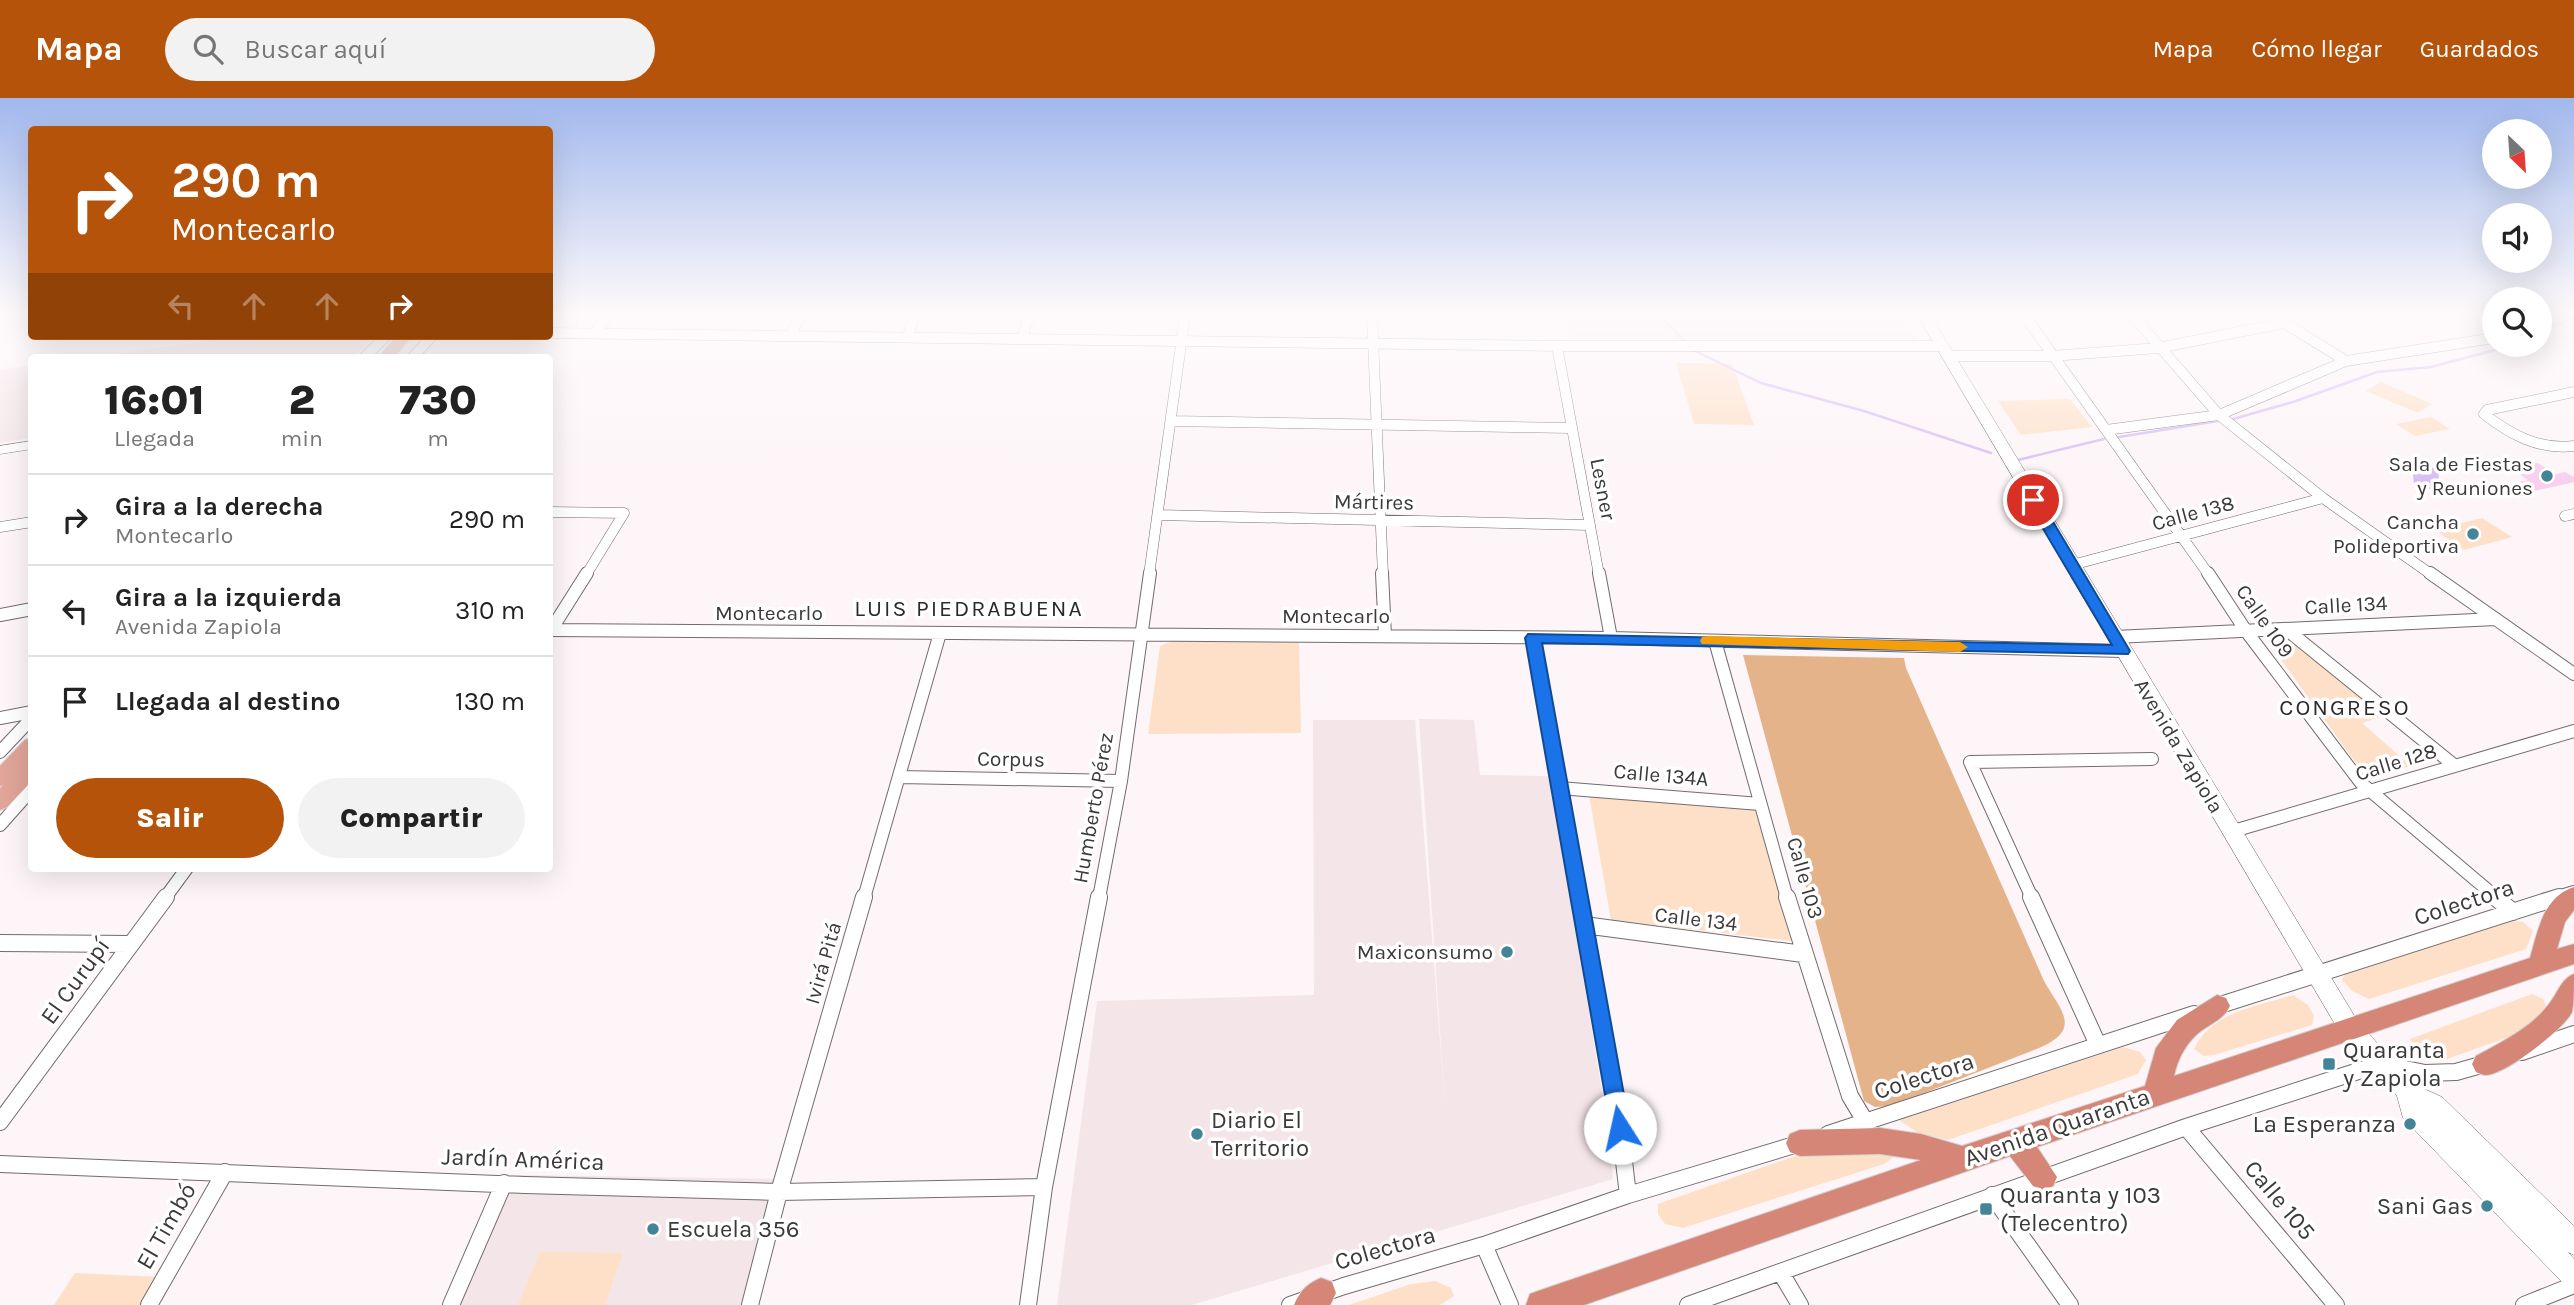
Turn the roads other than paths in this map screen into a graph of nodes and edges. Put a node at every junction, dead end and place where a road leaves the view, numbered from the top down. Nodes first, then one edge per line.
1 (1178, 372) edge
2 (1374, 372) edge
3 (1562, 372) edge
4 (1958, 372) edge
5 (2064, 372) edge
6 (2180, 372) edge
7 (2319, 372) edge
8 (2574, 392) edge
9 (2219, 415) junction
10 (1171, 421) junction
11 (1377, 425) junction
12 (1572, 428) junction
13 (2106, 430) junction
14 (28, 446) edge
15 (2574, 446) edge
16 (0, 450) edge
17 (2323, 498) junction
18 (553, 512) edge
19 (1158, 515) junction
20 (1380, 521) junction
21 (28, 523) edge
22 (1590, 526) junction
23 (0, 527) edge
24 (2183, 535) junction
25 (2072, 565) junction
26 (28, 610) edge
27 (0, 615) edge
28 (2496, 619) junction
29 (553, 625) edge
30 (2286, 629) junction
31 (553, 630) edge
32 (2246, 631) junction
33 (940, 633) junction
34 (1142, 634) junction
35 (1385, 636) junction
36 (1533, 638) junction
37 (1611, 638) junction
38 (1715, 641) junction
39 (2119, 644) junction
40 (2574, 674) edge
41 (28, 713) edge
42 (0, 718) edge
43 (28, 722) edge
44 (2574, 731) edge
45 (28, 749) edge
46 (0, 752) edge
47 (2152, 759) dead end
48 (2455, 766) junction
49 (28, 772) edge
50 (899, 777) junction
51 (0, 779) edge
52 (1122, 781) junction
53 (1559, 788) junction
54 (2370, 792) junction
55 (28, 794) edge
56 (0, 802) edge
57 (1760, 804) junction
58 (0, 825) edge
59 (2231, 832) junction
60 (184, 872) edge
61 (2574, 894) edge
62 (2513, 912) junction
63 (1584, 925) junction
64 (0, 943) edge
65 (131, 944) junction
66 (1803, 954) junction
67 (2574, 954) edge
68 (2540, 966) junction
69 (2317, 975) junction
70 (2574, 985) edge
71 (2217, 1006) junction
72 (2350, 1029) junction
73 (2574, 1034) edge
74 (2098, 1045) junction
75 (2380, 1064) junction
76 (2485, 1064) junction
77 (2407, 1092) junction
78 (2158, 1094) junction
79 (1865, 1121) junction
80 (0, 1122) edge
81 (2186, 1127) junction
82 (2016, 1141) junction
83 (1800, 1143) junction
84 (1962, 1159) junction
85 (0, 1164) edge
86 (225, 1172) junction
87 (2043, 1177) junction
88 (503, 1183) junction
89 (1044, 1187) junction
90 (779, 1192) junction
91 (1628, 1195) junction
92 (1992, 1195) junction
93 (2574, 1243) edge
94 (1484, 1245) junction
95 (1781, 1273) junction
96 (2574, 1276) edge
97 (2574, 1285) edge
98 (1315, 1299) edge
99 (149, 1305) edge
100 (451, 1305) edge
101 (750, 1305) edge
102 (1028, 1305) edge
103 (1290, 1305) edge
104 (1510, 1305) edge
105 (1541, 1305) edge
106 (1688, 1305) edge
107 (1800, 1305) edge
108 (2070, 1305) edge
109 (2336, 1305) edge
110 (2524, 1305) edge

1 - 10 street, Humberto Pérez
2 - 11 street
3 - 12 street, Lesner
4 - 25 main road, Avenida Zapiola
5 - 13 street, Calle 109
6 - 9 street
7 - 9 street
8 - 15 street
9 - 13 street
9 - 17 street
10 - 11 street
10 - 19 street, Humberto Pérez
11 - 12 street
11 - 20 street
12 - 22 street, Lesner
13 - 24 street, Calle 109
14 - 16 main road
17 - 24 street, Calle 138
17 - 28 street
18 - 29 street
19 - 20 street, Mártires
19 - 34 street, Humberto Pérez
20 - 22 street, Mártires
20 - 35 street
21 - 23 street
22 - 37 street, Lesner
24 - 25 street, Calle 138
24 - 32 street, Calle 109
25 - 39 main road, Avenida Zapiola
26 - 27 street
28 - 30 street, Calle 134
28 - 40 street
30 - 32 street, Calle 134
30 - 48 street
31 - 33 street, Montecarlo
32 - 39 street, Calle 134
32 - 54 street, Calle 109
33 - 34 street, Montecarlo
33 - 50 street, Ivirá Pitá
34 - 35 street, Montecarlo
34 - 52 street, Humberto Pérez
35 - 36 street, Montecarlo
36 - 37 street, Montecarlo
36 - 53 street
37 - 38 street, Montecarlo
38 - 39 street, Montecarlo
38 - 57 street, Calle 103
39 - 59 main road, Avenida Zapiola
41 - 42 street
43 - 46 street
44 - 48 street, Calle 128
45 - 51 main road
47 - 74 street
48 - 54 street, Calle 128
49 - 56 main road
50 - 52 street, Corpus
50 - 90 street, Ivirá Pitá
52 - 89 street, Humberto Pérez
53 - 57 street, Calle 134A
53 - 63 street
54 - 59 street, Calle 128
54 - 62 street, Calle 109
55 - 58 street
57 - 66 street, Calle 103
59 - 69 main road, Avenida Zapiola
60 - 65 street, El Curupí
61 - 62 street, Colectora
61 - 68 highway
62 - 69 street, Colectora
63 - 66 street, Calle 134
63 - 91 street
64 - 65 street
65 - 80 street, El Curupí
66 - 79 street, Calle 103
67 - 68 highway, Avenida Quaranta
68 - 72 highway, Avenida Quaranta
69 - 71 street, Colectora
69 - 72 main road, Avenida Zapiola
70 - 76 highway
71 - 74 street, Colectora
71 - 78 highway
72 - 75 main road, Avenida Zapiola
72 - 78 highway, Avenida Quaranta
73 - 76 street
74 - 79 street, Colectora
75 - 76 street
75 - 77 main road, Avenida Zapiola
75 - 81 street
77 - 93 main road, Avenida Zapiola
77 - 96 main road, Avenida Zapiola
78 - 82 highway, Avenida Quaranta
79 - 83 street, Colectora
81 - 87 street
81 - 109 street, Calle 105
82 - 84 highway, Avenida Quaranta
82 - 87 highway
83 - 84 highway
83 - 91 street, Colectora
84 - 105 highway, Avenida Quaranta
85 - 86 street, Jardín América
86 - 88 street, Jardín América
86 - 99 street, El Timbó
87 - 92 street
88 - 90 street, Jardín América
88 - 100 street
89 - 90 street, Jardín América
89 - 102 street, Humberto Pérez
90 - 101 street, Ivirá Pitá
91 - 94 street, Colectora
92 - 95 street
92 - 108 street
94 - 98 street, Colectora
94 - 104 street
95 - 106 street
95 - 107 street
97 - 110 street
98 - 103 street, Colectora

